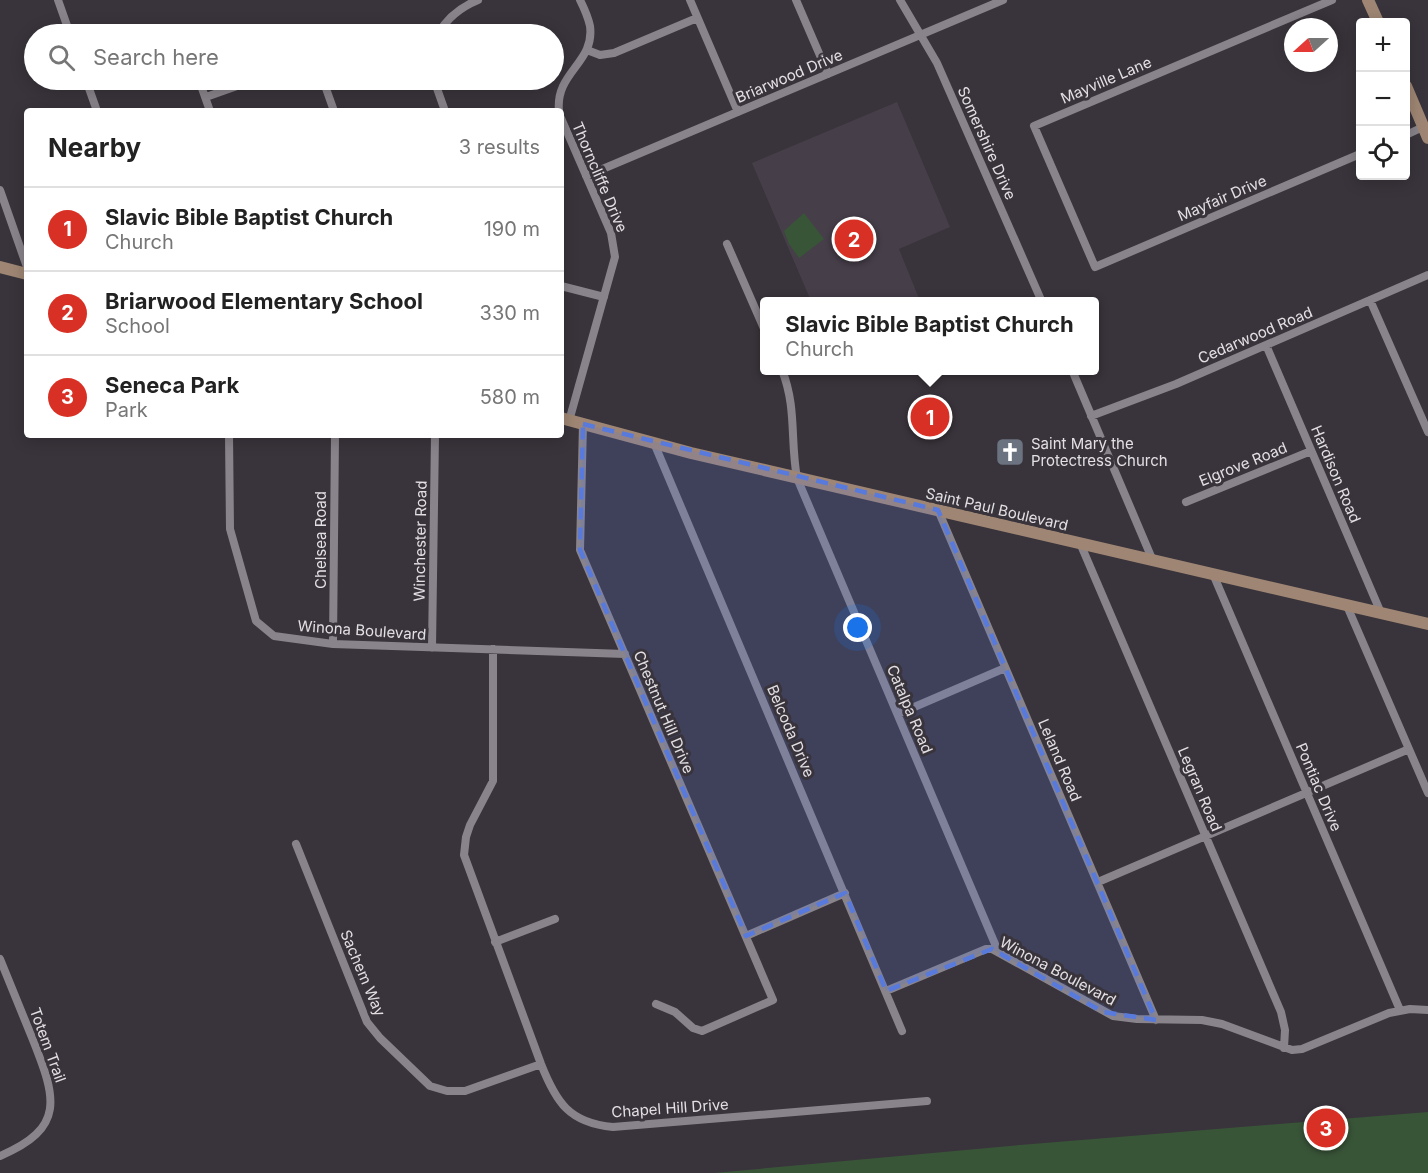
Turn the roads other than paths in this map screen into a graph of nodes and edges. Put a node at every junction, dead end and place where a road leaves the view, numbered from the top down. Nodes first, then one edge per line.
1 (58, 0) edge
2 (580, 0) edge
3 (690, 0) edge
4 (796, 0) edge
5 (900, 0) edge
6 (1003, 0) edge
7 (1332, 0) edge
8 (1368, 0) edge
9 (473, 1) edge
10 (697, 18) junction
11 (1376, 18) edge
12 (66, 24) edge
13 (445, 24) edge
14 (920, 35) junction
15 (587, 50) junction
16 (828, 74) junction
17 (564, 82) edge
18 (90, 90) edge
19 (203, 90) edge
20 (226, 90) edge
21 (326, 90) edge
22 (438, 90) edge
23 (562, 90) edge
24 (1410, 95) edge
25 (206, 97) junction
26 (96, 108) edge
27 (209, 108) edge
28 (333, 108) edge
29 (444, 108) edge
30 (559, 108) edge
31 (738, 112) junction
32 (564, 125) edge
33 (1426, 132) edge
34 (1410, 134) edge
35 (1356, 156) edge
36 (586, 176) junction
37 (0, 190) edge
38 (727, 244) dead end
39 (24, 258) edge
40 (0, 267) edge
41 (1095, 267) joint
42 (24, 273) edge
43 (1428, 275) edge
44 (564, 287) edge
45 (604, 297) junction
46 (1039, 297) edge
47 (1370, 300) junction
48 (760, 320) edge
49 (1266, 345) junction
50 (783, 375) edge
51 (1074, 375) edge
52 (1091, 416) junction
53 (565, 420) edge
54 (583, 424) junction
55 (1428, 432) edge
56 (229, 438) edge
57 (335, 438) edge
58 (435, 438) edge
59 (654, 443) junction
60 (1311, 451) junction
61 (797, 478) junction
62 (1186, 502) dead end
63 (938, 510) junction
64 (1080, 543) junction
65 (1153, 561) junction
66 (1213, 574) junction
67 (1347, 606) junction
68 (1381, 613) junction
69 (1428, 624) edge
70 (333, 644) junction
71 (432, 648) junction
72 (493, 649) junction
73 (625, 654) junction
74 (1005, 668) junction
75 (898, 714) junction
76 (1409, 749) junction
77 (1307, 791) junction
78 (1428, 793) edge
79 (1205, 836) junction
80 (296, 844) dead end
81 (1098, 882) junction
82 (845, 893) junction
83 (555, 919) dead end
84 (746, 936) junction
85 (495, 942) junction
86 (998, 951) junction
87 (0, 958) edge
88 (886, 991) junction
89 (656, 1004) dead end
90 (1400, 1010) junction
91 (1428, 1010) edge
92 (1156, 1020) junction
93 (902, 1031) dead end
94 (1284, 1048) junction
95 (541, 1064) junction
96 (927, 1101) dead end
97 (0, 1156) edge

1 - 12 street
2 - 15 street
3 - 10 street
4 - 16 street
5 - 14 street, Somershire Drive
6 - 14 street, Briarwood Drive
7 - 41 street, Mayville Lane
8 - 11 main road
9 - 13 street
10 - 15 street
10 - 31 street
14 - 16 street, Briarwood Drive
14 - 46 street, Somershire Drive
15 - 17 street, Thorncliffe Drive
16 - 31 street, Briarwood Drive
18 - 26 street
19 - 25 street
20 - 25 street
21 - 28 street
22 - 29 street
23 - 30 street, Thorncliffe Drive
24 - 33 main road
25 - 27 street
31 - 36 street, Briarwood Drive
32 - 36 street, Thorncliffe Drive
33 - 34 street
35 - 41 street, Mayfair Drive
36 - 45 street, Thorncliffe Drive
37 - 39 street
38 - 48 street
40 - 42 main road
43 - 47 street, Cedarwood Road
44 - 45 street
45 - 53 street, Thorncliffe Drive
47 - 49 street, Cedarwood Road
47 - 55 street
49 - 52 street, Cedarwood Road
49 - 60 street, Hardison Road
50 - 61 street, Catalpa Road
51 - 52 street
52 - 65 street
53 - 54 main road, Saint Paul Boulevard
54 - 59 main road, Saint Paul Boulevard
54 - 73 street, Chestnut Hill Drive
56 - 70 street, Winona Boulevard
57 - 70 street, Chelsea Road
58 - 71 street, Winchester Road
59 - 61 main road, Saint Paul Boulevard
59 - 82 street, Belcoda Drive
60 - 62 street, Elgrove Road
60 - 68 street, Hardison Road
61 - 63 main road, Saint Paul Boulevard
61 - 75 street, Catalpa Road
63 - 64 main road, Saint Paul Boulevard
63 - 74 street, Leland Road
64 - 65 main road, Saint Paul Boulevard
64 - 79 street, Legran Road
65 - 66 main road, Saint Paul Boulevard
66 - 67 main road, Saint Paul Boulevard
66 - 77 street, Pontiac Drive
67 - 68 main road, Saint Paul Boulevard
67 - 76 street
68 - 69 main road, Saint Paul Boulevard
70 - 71 street, Winona Boulevard
71 - 72 street, Winona Boulevard
72 - 73 street, Winona Boulevard
72 - 85 street, Chapel Hill Drive
73 - 84 street, Chestnut Hill Drive
74 - 75 street
74 - 81 street, Leland Road
75 - 86 street, Catalpa Road
76 - 77 street
76 - 78 street
77 - 79 street
77 - 90 street, Pontiac Drive
79 - 81 street
79 - 94 street, Legran Road
80 - 95 street, Sachem Way
81 - 92 street, Leland Road
82 - 84 street
82 - 88 street, Belcoda Drive
83 - 85 street
84 - 89 street, Chestnut Hill Drive
85 - 95 street, Chapel Hill Drive
86 - 88 street, Winona Boulevard
86 - 92 street, Winona Boulevard
87 - 97 street, Totem Trail
88 - 93 street, Belcoda Drive
90 - 91 street, Winona Boulevard
90 - 94 street, Winona Boulevard
92 - 94 street, Winona Boulevard
95 - 96 street, Chapel Hill Drive

